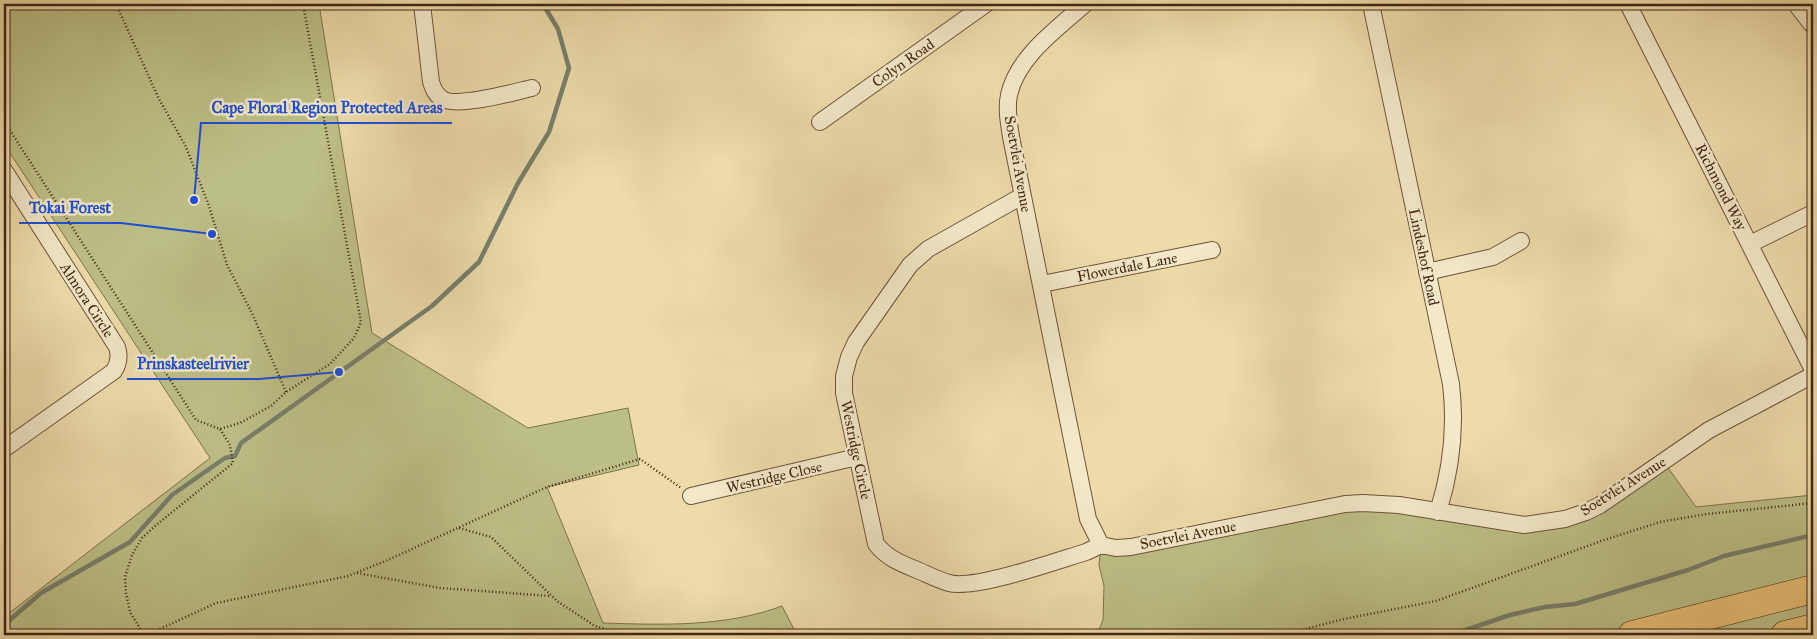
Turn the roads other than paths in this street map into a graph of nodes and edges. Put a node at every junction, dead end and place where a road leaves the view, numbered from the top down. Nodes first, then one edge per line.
1 (422, 4) edge
2 (986, 4) edge
3 (1085, 4) edge
4 (1371, 4) edge
5 (1628, 4) edge
6 (1799, 4) edge
7 (1813, 22) edge
8 (532, 88) dead end
9 (820, 122) dead end
10 (4, 170) edge
11 (1022, 196) junction
12 (1813, 213) edge
13 (1521, 241) dead end
14 (1750, 244) junction
15 (1212, 250) dead end
16 (1427, 272) junction
17 (1042, 284) junction
18 (1813, 370) edge
19 (1813, 375) edge
20 (4, 449) edge
21 (857, 457) junction
22 (691, 496) road end
23 (1438, 512) junction
24 (1100, 545) junction
25 (1813, 589) edge
26 (1813, 628) edge
27 (1632, 635) edge
28 (1785, 635) edge

1 - 8 street
2 - 9 street, Colyn Road
3 - 11 street, Soetvlei Avenue
4 - 16 street, Lindeshof Road
5 - 14 street, Richmond Way
6 - 7 street
10 - 20 street, Almora Circle
11 - 17 street, Soetvlei Avenue
11 - 21 street, Westridge Circle
12 - 14 street
13 - 16 street
14 - 18 street, Richmond Way
15 - 17 street, Flowerdale Lane
16 - 23 street, Lindeshof Road
17 - 24 street, Soetvlei Avenue
19 - 23 street, Soetvlei Avenue
21 - 22 street, Westridge Close
21 - 24 street, Westridge Circle
23 - 24 street, Soetvlei Avenue
25 - 27 highway
26 - 28 highway

